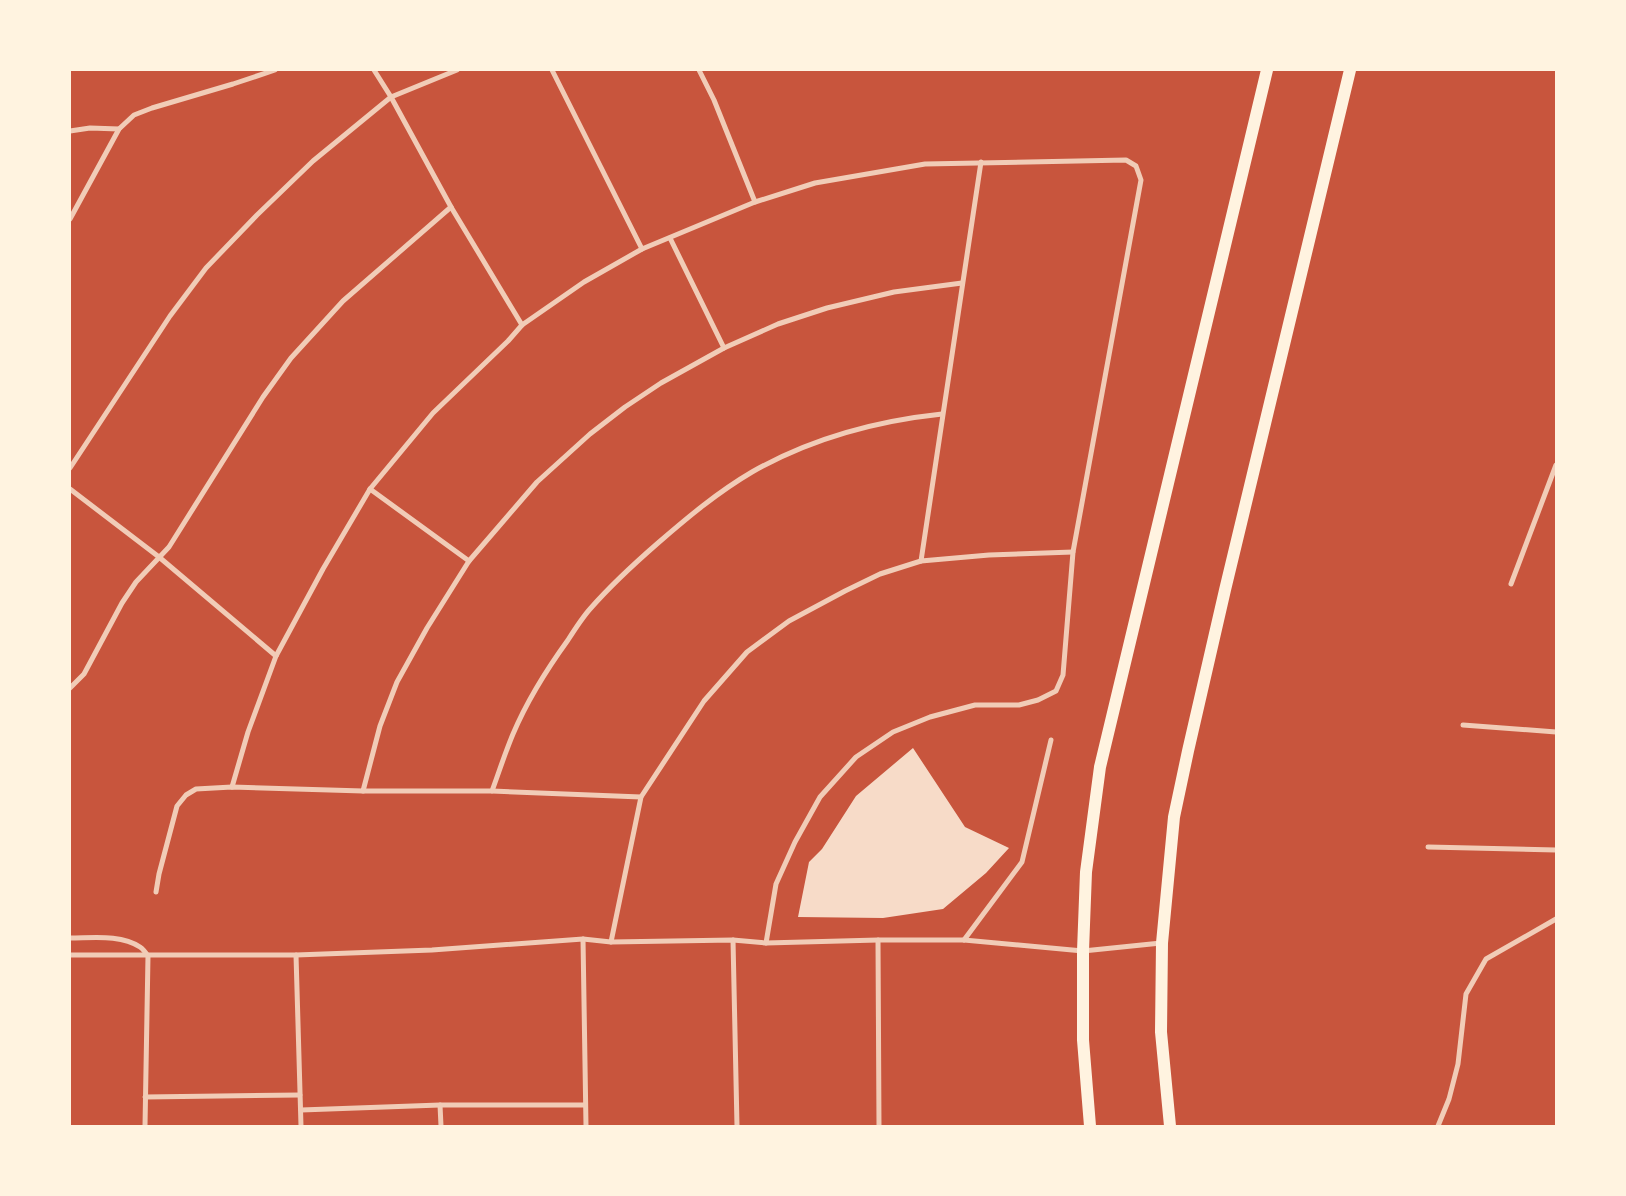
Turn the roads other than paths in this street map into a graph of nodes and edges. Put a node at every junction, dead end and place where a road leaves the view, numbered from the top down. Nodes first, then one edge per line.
1 (275, 70) edge
2 (374, 70) edge
3 (457, 70) edge
4 (552, 70) edge
5 (699, 70) edge
6 (1267, 70) edge
7 (1350, 70) edge
8 (391, 97) junction
9 (118, 129) junction
10 (70, 131) edge
11 (981, 162) junction
12 (755, 202) junction
13 (451, 207) junction
14 (70, 219) edge
15 (670, 238) junction
16 (642, 249) junction
17 (962, 283) junction
18 (522, 325) junction
19 (724, 348) junction
20 (942, 414) junction
21 (1556, 465) edge
22 (70, 468) edge
23 (70, 489) edge
24 (370, 489) junction
25 (1074, 552) junction
26 (159, 557) junction
27 (468, 561) junction
28 (921, 561) junction
29 (1511, 584) dead end
30 (276, 656) junction
31 (70, 688) edge
32 (1463, 725) dead end
33 (1556, 732) edge
34 (1051, 740) dead end
35 (232, 787) junction
36 (363, 791) junction
37 (492, 791) junction
38 (641, 797) junction
39 (1428, 847) dead end
40 (1556, 850) edge
41 (156, 892) dead end
42 (1556, 919) edge
43 (70, 938) edge
44 (583, 940) junction
45 (734, 940) junction
46 (878, 940) junction
47 (964, 940) junction
48 (611, 942) junction
49 (766, 943) junction
50 (1162, 943) junction
51 (1083, 951) junction
52 (70, 955) edge
53 (296, 955) junction
54 (148, 956) junction
55 (300, 1095) junction
56 (145, 1097) junction
57 (440, 1105) junction
58 (585, 1105) junction
59 (301, 1110) junction
60 (145, 1126) edge
61 (301, 1126) edge
62 (441, 1126) edge
63 (586, 1126) edge
64 (737, 1126) edge
65 (879, 1126) edge
66 (1090, 1126) edge
67 (1170, 1126) edge
68 (1438, 1126) edge

1 - 9 street
2 - 8 street
3 - 8 street
4 - 16 street
5 - 12 street
6 - 51 main road
7 - 50 main road
8 - 13 street
8 - 22 street
9 - 10 street
9 - 14 street
11 - 12 street
11 - 17 street
11 - 25 street
12 - 15 street
13 - 18 street
13 - 26 street
15 - 16 street
15 - 19 street
16 - 18 street
17 - 19 street
17 - 20 street
18 - 24 street
19 - 27 street
20 - 28 street
20 - 37 street
21 - 29 street
23 - 26 street
24 - 27 street
24 - 30 street
25 - 28 street
25 - 49 street
26 - 30 street
26 - 31 street
27 - 36 street
28 - 38 street
30 - 35 street
32 - 33 street
34 - 47 street
35 - 36 street
35 - 41 street
36 - 37 street
37 - 38 street
38 - 48 street
39 - 40 street
42 - 68 street
43 - 54 street
44 - 48 street
44 - 53 street
44 - 58 street
45 - 48 street
45 - 49 street
45 - 64 street
46 - 47 street
46 - 49 street
46 - 65 street
47 - 51 street
50 - 51 street
50 - 67 main road
51 - 66 main road
52 - 54 street
53 - 54 street
53 - 55 street
54 - 56 street
55 - 56 street
55 - 59 street
56 - 60 street
57 - 58 street
57 - 59 street
57 - 62 street
58 - 63 street
59 - 61 street

